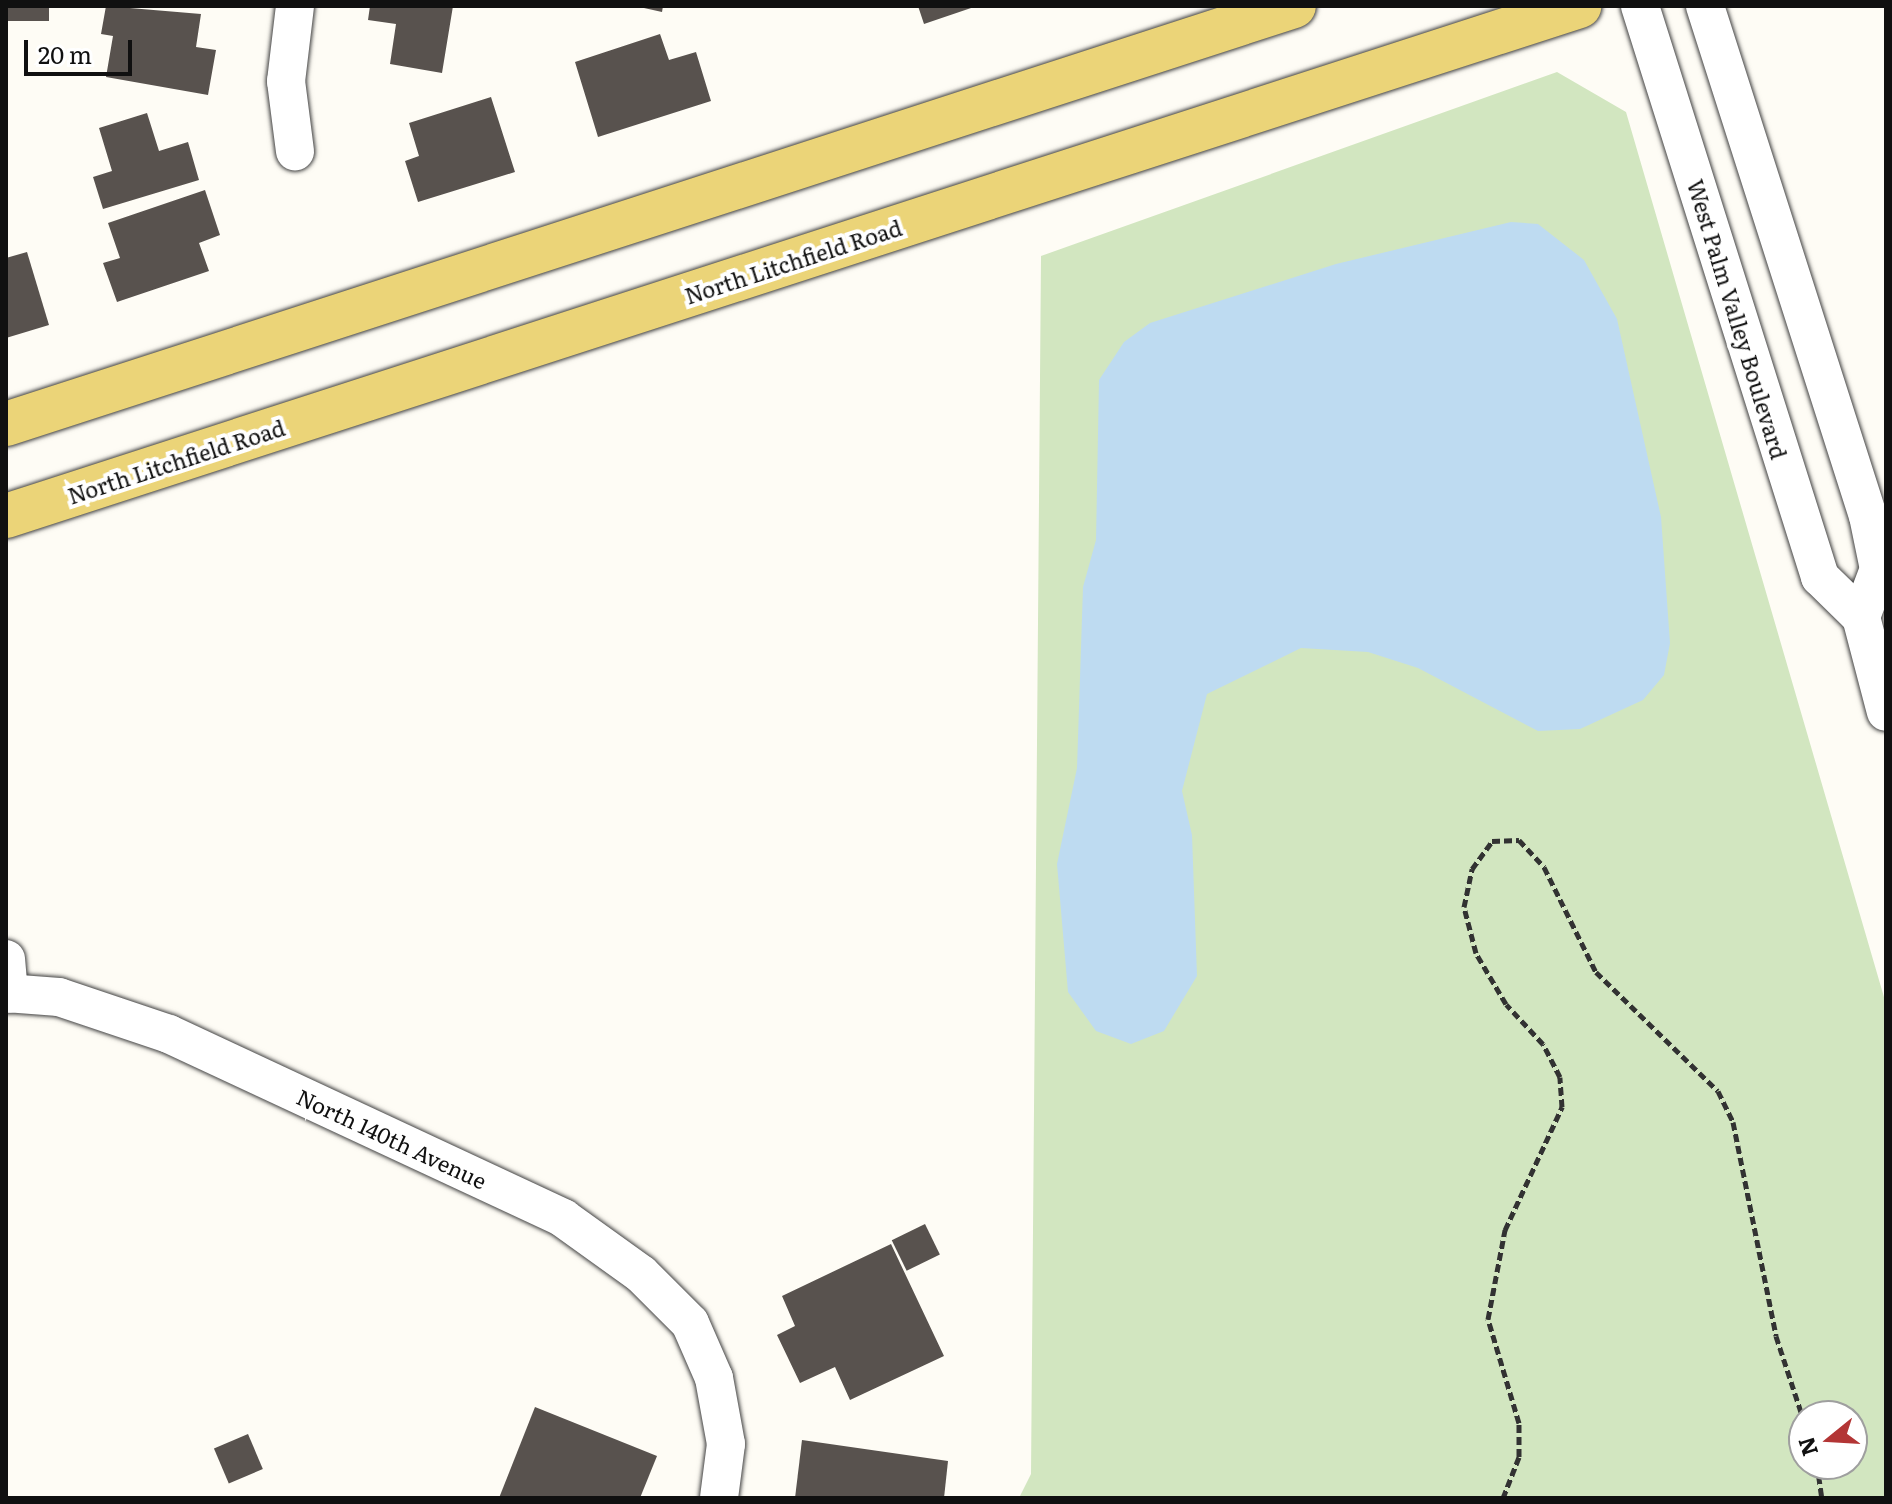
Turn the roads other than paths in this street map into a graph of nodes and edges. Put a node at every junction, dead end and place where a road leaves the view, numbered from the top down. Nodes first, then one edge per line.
1 (295, 6) edge
2 (1294, 6) edge
3 (1579, 6) edge
4 (1640, 6) edge
5 (1705, 6) edge
6 (295, 151) dead end
7 (6, 424) edge
8 (6, 516) edge
9 (1861, 617) junction
10 (1886, 712) edge
11 (7, 982) edge
12 (719, 1498) edge

1 - 6 street
2 - 7 main road
3 - 8 main road, North Litchfield Road
4 - 9 street, West Palm Valley Boulevard
5 - 9 street
9 - 10 street
11 - 12 street, North 140th Avenue

